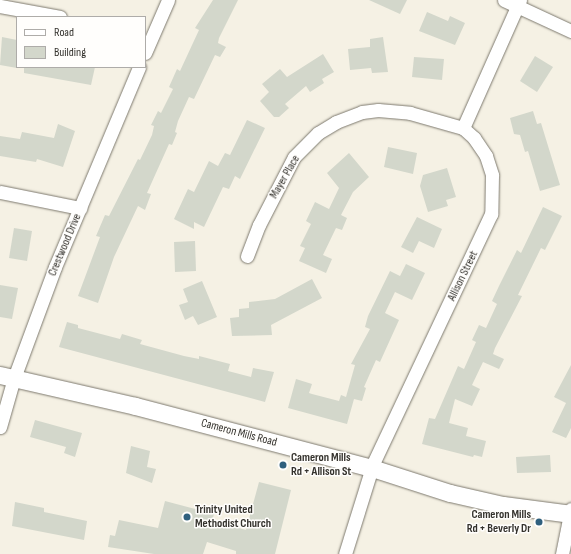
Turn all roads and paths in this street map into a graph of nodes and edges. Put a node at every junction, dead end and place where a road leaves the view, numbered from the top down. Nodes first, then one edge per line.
1 (168, 0) edge
2 (504, 0) edge
3 (519, 3) edge
4 (0, 6) edge
5 (55, 16) edge
6 (571, 32) edge
7 (149, 33) edge
8 (146, 48) edge
9 (139, 68) edge
10 (463, 128) junction
11 (0, 192) edge
12 (80, 208) junction
13 (247, 256) dead end
14 (7, 377) edge
15 (0, 427) edge
16 (372, 468) junction
17 (570, 512) edge
18 (345, 554) edge
19 (562, 554) edge

1 - 7 street
2 - 3 street
3 - 6 street
3 - 10 street
4 - 5 street
7 - 8 street
9 - 12 street, Crestwood Drive
10 - 13 street, Mayer Place
10 - 16 street, Allison Street
11 - 12 street
12 - 14 street, Crestwood Drive
14 - 15 street, Crestwood Drive
14 - 16 street, Cameron Mills Road
16 - 17 street, Cameron Mills Road
16 - 18 street, Allison Street
17 - 19 street

